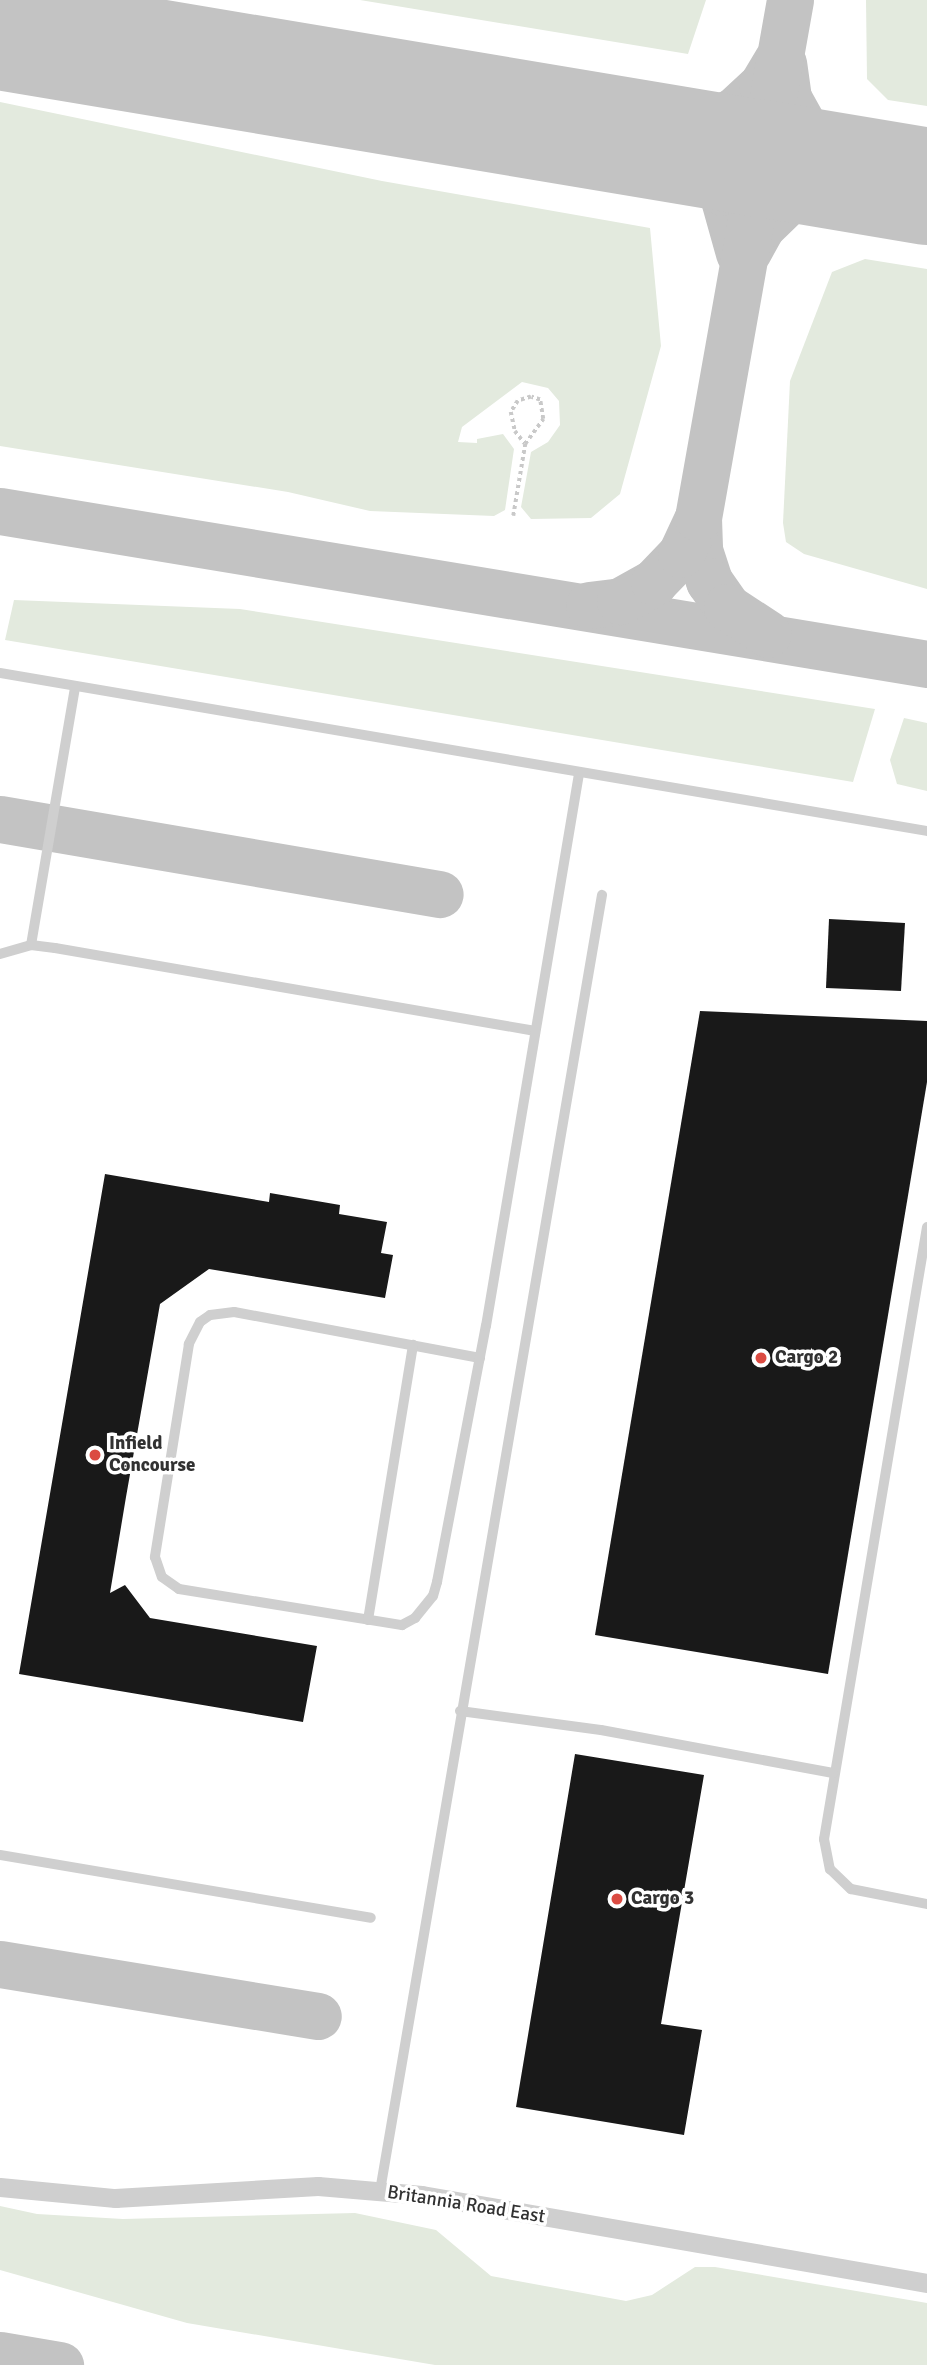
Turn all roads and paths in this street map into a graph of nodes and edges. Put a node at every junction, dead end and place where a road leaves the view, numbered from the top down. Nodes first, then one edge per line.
1 (525, 444) junction
2 (513, 516) dead end
3 (0, 673) edge
4 (75, 687) junction
5 (579, 774) junction
6 (927, 831) edge
7 (602, 895) dead end
8 (31, 945) junction
9 (0, 954) edge
10 (534, 1031) junction
11 (927, 1227) edge
12 (413, 1345) junction
13 (480, 1358) junction
14 (368, 1620) junction
15 (460, 1711) junction
16 (833, 1773) junction
17 (0, 1855) edge
18 (927, 1905) edge
19 (371, 1918) dead end
20 (0, 2187) edge
21 (380, 2191) junction
22 (927, 2283) edge

1 - 1 path
1 - 2 path
3 - 4 lane
4 - 5 lane
4 - 8 lane
5 - 6 lane
5 - 10 lane
7 - 15 lane
8 - 9 lane
8 - 10 lane
10 - 13 lane
11 - 16 lane
12 - 13 lane
12 - 14 lane
12 - 14 lane
13 - 14 lane
15 - 16 lane
15 - 21 lane
16 - 18 lane
17 - 19 lane
20 - 21 street, Britannia Road East
21 - 22 street, Britannia Road East

